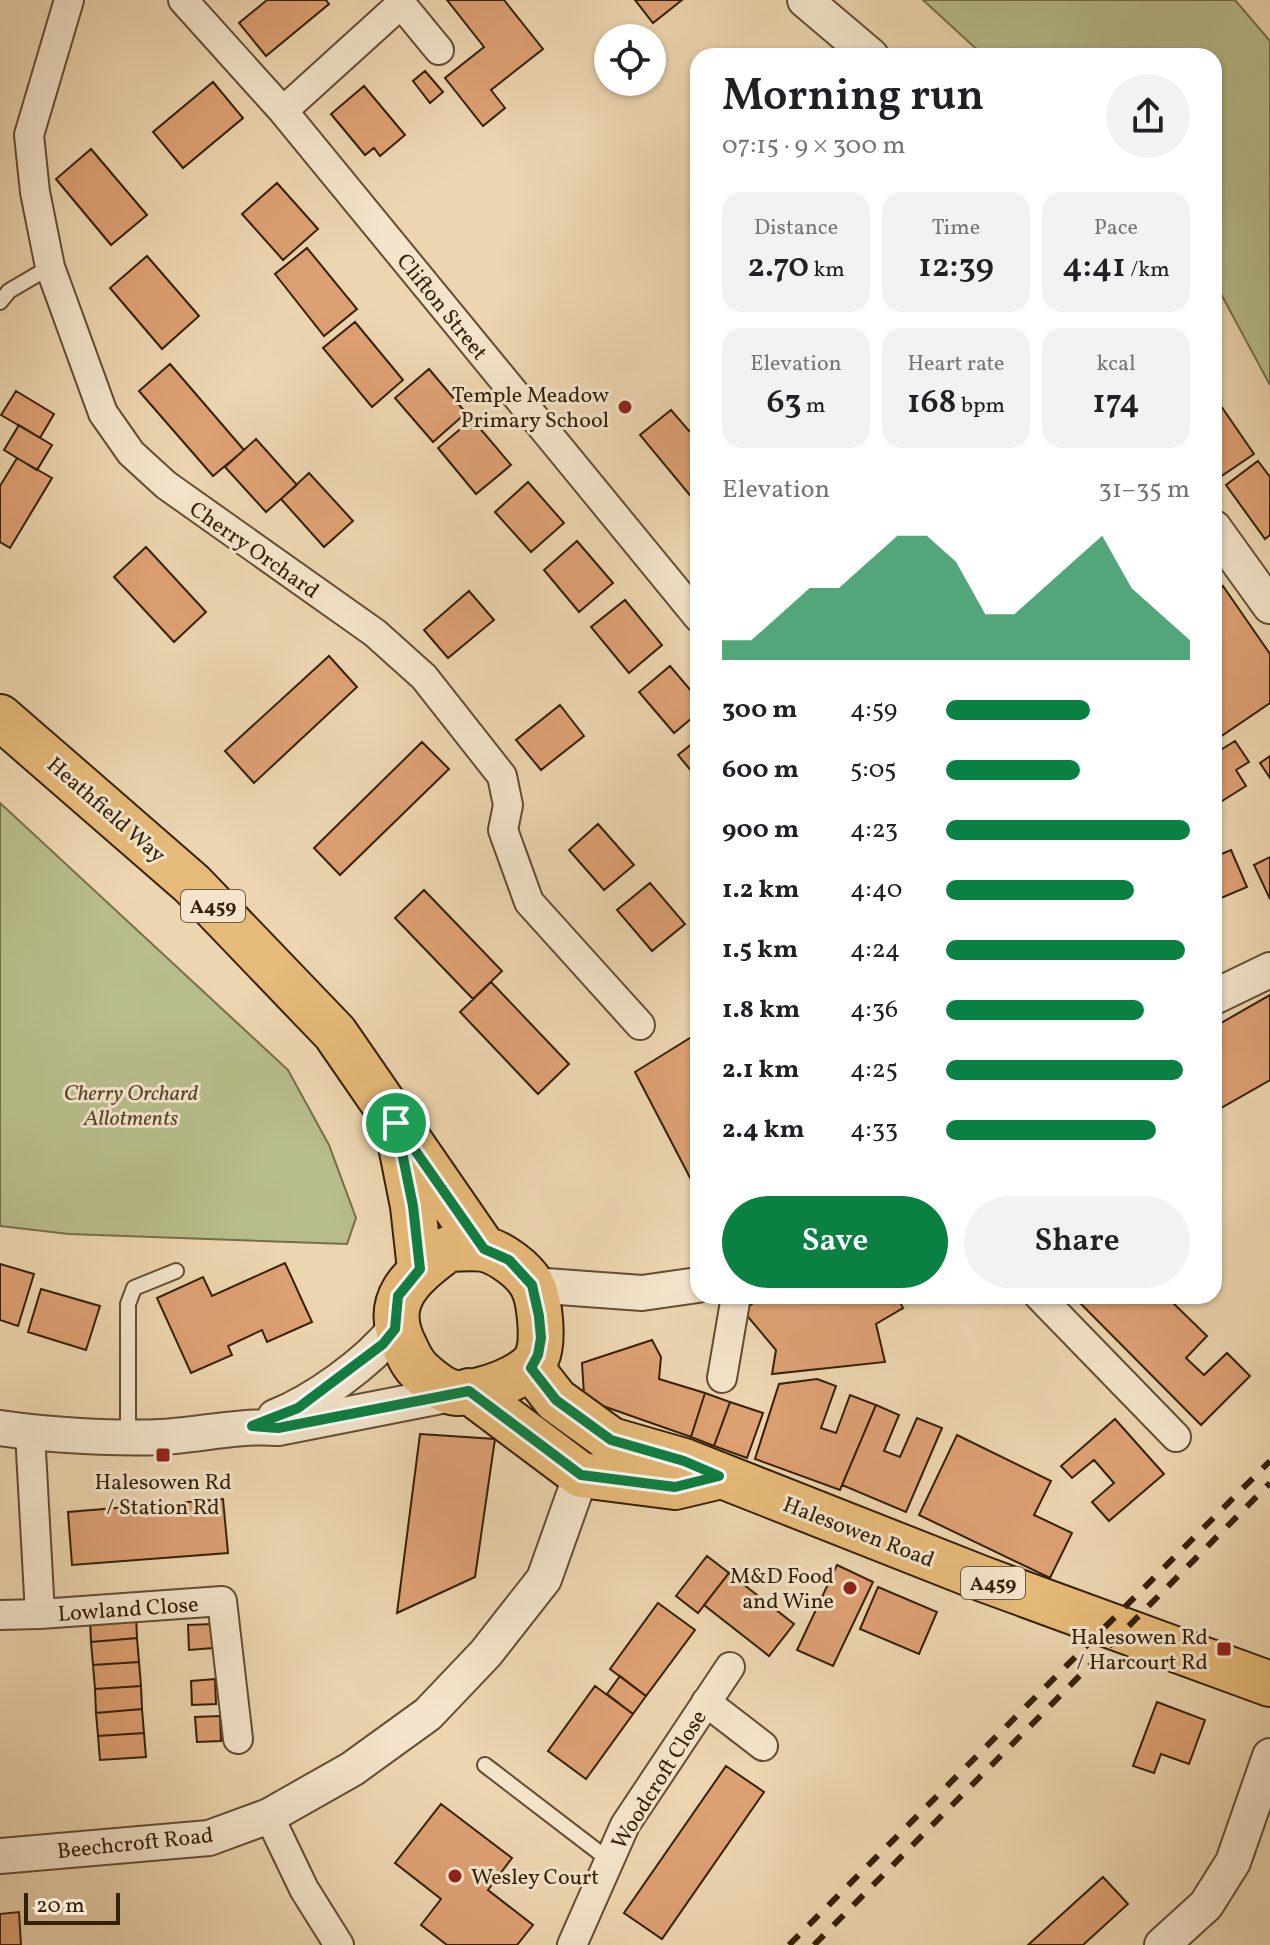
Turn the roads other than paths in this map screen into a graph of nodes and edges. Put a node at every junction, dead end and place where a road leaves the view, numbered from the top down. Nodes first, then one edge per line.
1 (69, 0) edge
2 (183, 0) edge
3 (805, 0) edge
4 (400, 2) edge
5 (862, 48) edge
6 (439, 50) dead end
7 (283, 111) junction
8 (50, 267) junction
9 (0, 302) edge
10 (1222, 539) edge
11 (1270, 606) edge
12 (690, 607) edge
13 (0, 717) edge
14 (1270, 970) edge
15 (1222, 993) edge
16 (640, 1025) dead end
17 (396, 1123) junction
18 (484, 1249) junction
19 (420, 1269) junction
20 (176, 1271) dead end
21 (532, 1285) junction
22 (690, 1286) edge
23 (735, 1304) edge
24 (1047, 1304) edge
25 (395, 1329) junction
26 (531, 1368) junction
27 (722, 1378) dead end
28 (463, 1392) junction
29 (252, 1426) junction
30 (15, 1430) edge
31 (128, 1436) junction
32 (1176, 1437) dead end
33 (581, 1475) junction
34 (719, 1476) junction
35 (40, 1614) junction
36 (0, 1615) edge
37 (730, 1667) dead end
38 (1270, 1684) edge
39 (706, 1702) junction
40 (238, 1739) dead end
41 (763, 1746) dead end
42 (1270, 1756) edge
43 (485, 1765) dead end
44 (269, 1816) junction
45 (0, 1856) edge
46 (609, 1860) junction
47 (339, 1945) edge
48 (572, 1945) edge
49 (1162, 1945) edge

1 - 8 street, Cherry Orchard
2 - 7 street, Clifton Street
3 - 5 street
4 - 6 street
4 - 7 street
7 - 12 street, Clifton Street
8 - 9 lane
8 - 16 street, Cherry Orchard
10 - 11 street
13 - 17 main road, Heathfield Way / A459
14 - 15 street
17 - 18 main road, Heathfield Way / A459
17 - 19 main road, Heathfield Way / A459
18 - 19 main road
18 - 21 main road, A459
19 - 25 main road
20 - 31 lane
21 - 22 street
21 - 26 main road
23 - 27 street
24 - 32 street
25 - 28 main road
25 - 29 street
26 - 28 main road
26 - 34 main road, Halesowen Road
28 - 29 street
28 - 33 main road
29 - 31 street
30 - 31 street
30 - 35 street, Lowland Close
33 - 34 main road
33 - 44 street, Beechcroft Road
34 - 38 main road, Halesowen Road / A459
35 - 36 street, Lowland Close
35 - 40 street, Lowland Close
37 - 39 street, Woodcroft Close
39 - 41 street, Woodcroft Close
39 - 46 street, Woodcroft Close
42 - 49 street
43 - 46 lane
44 - 45 street, Beechcroft Road
44 - 47 street
46 - 48 street, Woodcroft Close

